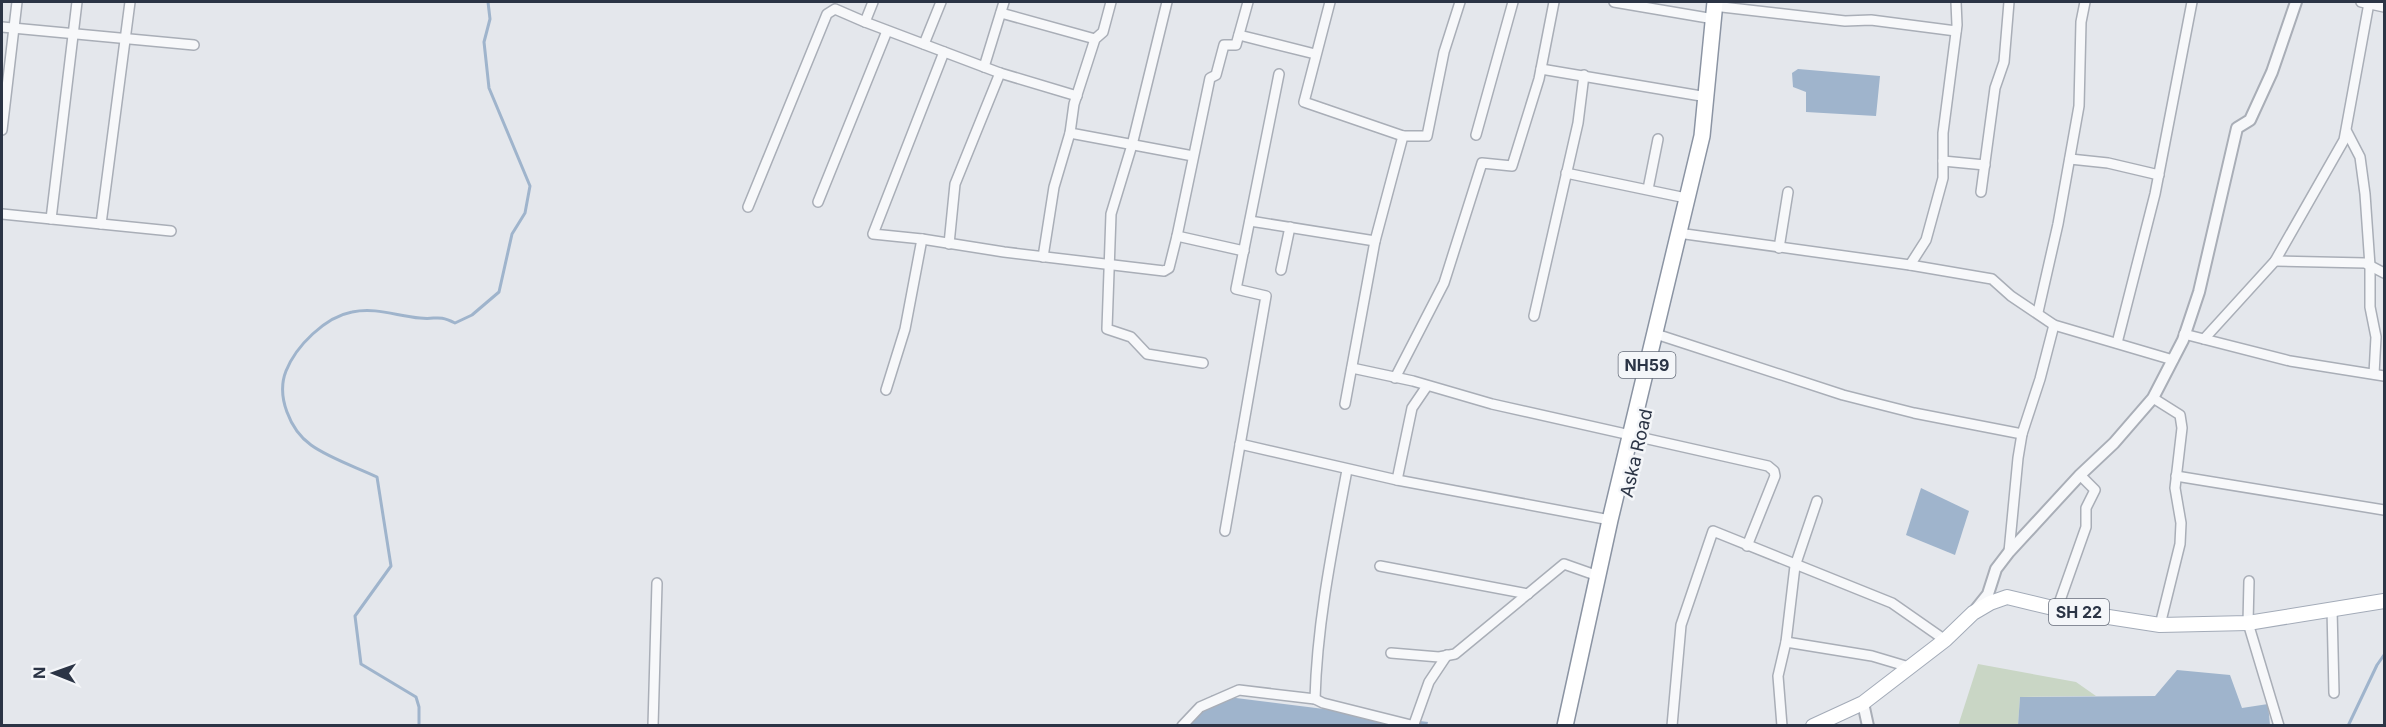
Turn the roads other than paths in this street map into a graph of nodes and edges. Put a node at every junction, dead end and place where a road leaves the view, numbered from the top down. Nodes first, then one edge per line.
1 (17, 2) edge
2 (76, 2) edge
3 (130, 2) edge
4 (873, 2) edge
5 (941, 2) edge
6 (1004, 2) edge
7 (1111, 2) edge
8 (1167, 2) edge
9 (1248, 2) edge
10 (1330, 2) edge
11 (1460, 2) edge
12 (1513, 2) edge
13 (1554, 2) edge
14 (1614, 2) edge
15 (1956, 2) edge
16 (2009, 2) edge
17 (2085, 2) edge
18 (2192, 2) edge
19 (2296, 2) edge
20 (2365, 2) edge
21 (1719, 7) edge
22 (2385, 7) edge
23 (1001, 13) junction
24 (865, 22) junction
25 (2, 27) edge
26 (14, 28) junction
27 (887, 31) junction
28 (1956, 31) junction
29 (73, 34) junction
30 (1239, 35) junction
31 (124, 39) junction
32 (1095, 39) junction
33 (924, 44) junction
34 (194, 45) dead end
35 (944, 52) junction
36 (1315, 54) junction
37 (984, 67) junction
38 (1541, 69) junction
39 (1000, 73) junction
40 (1279, 74) dead end
41 (1584, 75) junction
42 (1077, 96) junction
43 (1707, 97) junction
44 (2, 130) edge
45 (2347, 132) junction
46 (1070, 133) junction
47 (1476, 135) dead end
48 (1403, 136) junction
49 (1658, 139) dead end
50 (1132, 145) junction
51 (1193, 156) junction
52 (2070, 159) junction
53 (1943, 161) junction
54 (1985, 165) junction
55 (1566, 173) junction
56 (2159, 175) junction
57 (1648, 189) junction
58 (1788, 192) dead end
59 (1981, 192) dead end
60 (1686, 198) junction
61 (818, 202) dead end
62 (748, 207) dead end
63 (2, 214) edge
64 (51, 219) junction
65 (1250, 221) junction
66 (100, 224) junction
67 (1290, 228) junction
68 (171, 231) dead end
69 (1682, 234) junction
70 (1177, 236) junction
71 (922, 239) junction
72 (1375, 241) junction
73 (949, 244) junction
74 (1779, 248) junction
75 (1244, 251) junction
76 (1043, 257) junction
77 (2275, 261) junction
78 (1110, 265) junction
79 (1910, 265) junction
80 (2370, 266) junction
81 (1281, 270) dead end
82 (2385, 273) edge
83 (2038, 312) junction
84 (1534, 316) dead end
85 (2054, 325) junction
86 (2184, 334) junction
87 (1662, 336) junction
88 (2204, 339) junction
89 (2117, 343) junction
90 (2173, 360) junction
91 (1203, 363) dead end
92 (1352, 368) junction
93 (2374, 374) junction
94 (2385, 376) edge
95 (1395, 378) junction
96 (1428, 386) junction
97 (886, 390) dead end
98 (2153, 398) junction
99 (1345, 404) dead end
100 (2022, 434) junction
101 (1636, 435) junction
102 (1240, 444) junction
103 (1347, 470) junction
104 (2080, 475) junction
105 (2176, 476) junction
106 (1396, 480) junction
107 (1817, 501) dead end
108 (2385, 510) edge
109 (1610, 520) junction
110 (1225, 531) dead end
111 (1748, 546) junction
112 (2009, 552) junction
113 (1380, 566) dead end
114 (1795, 566) junction
115 (1598, 576) junction
116 (2249, 581) dead end
117 (657, 583) dead end
118 (1528, 594) junction
119 (2385, 601) edge
120 (2057, 609) junction
121 (2332, 609) junction
122 (1973, 613) junction
123 (2248, 624) junction
124 (2160, 625) junction
125 (1946, 640) junction
126 (1786, 642) junction
127 (1391, 653) dead end
128 (1447, 655) junction
129 (1910, 667) junction
130 (2334, 693) dead end
131 (1315, 699) junction
132 (1863, 703) junction
133 (1414, 725) edge
134 (653, 726) edge
135 (1182, 726) edge
136 (1565, 726) edge
137 (1573, 726) edge
138 (1672, 726) edge
139 (1782, 726) edge
140 (1813, 726) edge
141 (1868, 726) edge
142 (2279, 726) edge

1 - 26 street
2 - 29 street
3 - 31 street
4 - 24 street
5 - 33 street
6 - 23 street
7 - 32 street
8 - 50 street
9 - 30 street
10 - 36 street
11 - 48 street
12 - 47 street
13 - 38 street
14 - 21 street
15 - 28 street
16 - 54 street
17 - 52 street
18 - 56 street
19 - 86 street
20 - 22 street
20 - 45 street
21 - 28 street
21 - 43 highway, NH59
21 - 69 highway, Aska Road / NH59
23 - 32 street
23 - 37 street
24 - 27 street
24 - 62 street
25 - 26 street
26 - 29 street
26 - 44 street
27 - 33 street
27 - 61 street
28 - 53 street
29 - 31 street
29 - 64 street
30 - 36 street
30 - 51 street
31 - 34 street
31 - 66 street
32 - 42 street
33 - 35 street
35 - 37 street
35 - 71 street
36 - 48 street
37 - 39 street
38 - 41 street
38 - 95 street
39 - 42 street
39 - 73 street
40 - 65 street
41 - 43 street
41 - 55 street
42 - 46 street
43 - 60 highway, NH59
45 - 77 street
45 - 80 street
46 - 50 street
46 - 76 street
48 - 72 street
49 - 57 street
50 - 51 street
50 - 78 street
51 - 70 street
52 - 56 street
52 - 83 street
53 - 54 street
53 - 79 street
54 - 59 street
55 - 57 street
55 - 84 street
56 - 89 street
57 - 60 street
58 - 74 street
60 - 69 highway, NH59
63 - 64 street
64 - 66 street
65 - 67 street
65 - 75 street
66 - 68 street
67 - 72 street
67 - 81 street
69 - 74 street
69 - 87 highway, Aska Road / NH59
69 - 101 highway, NH59
70 - 75 street
70 - 78 street
71 - 73 street
71 - 97 street
72 - 92 street
73 - 76 street
74 - 79 street
75 - 102 street
76 - 78 street
77 - 80 street
77 - 88 street
78 - 91 street
79 - 83 street
80 - 82 street
80 - 93 street
83 - 85 street
85 - 89 street
85 - 100 street
86 - 88 street
86 - 90 street
87 - 100 street
87 - 101 highway, Aska Road / NH59
88 - 93 street
89 - 90 street
90 - 98 street
92 - 95 street
92 - 99 street
93 - 94 street
95 - 96 street
96 - 101 street
96 - 106 street
98 - 104 street
98 - 105 street
100 - 112 street
101 - 109 highway, NH59
101 - 111 street
101 - 137 highway, Aska Road / NH59
102 - 103 street
102 - 110 street
103 - 106 street
103 - 131 street
104 - 112 street
104 - 120 street
105 - 108 street
105 - 124 street
106 - 109 street
107 - 114 street
109 - 115 highway, NH59
111 - 114 street
111 - 138 street
112 - 122 street
113 - 118 street
114 - 125 street
114 - 126 street
115 - 118 street
115 - 136 highway, NH59
116 - 123 street
117 - 134 street
118 - 128 street
119 - 121 main road, SH 22
120 - 122 main road, SH 22
120 - 124 main road, SH 22
121 - 123 main road, SH 22
121 - 130 street
122 - 125 main road, SH 22
123 - 124 main road, SH 22
123 - 142 street
125 - 129 main road, SH 22
126 - 129 street
126 - 139 street
127 - 128 street
128 - 133 street
129 - 132 main road, SH 22
131 - 133 street
131 - 135 street
132 - 140 main road, SH 22
132 - 141 street

